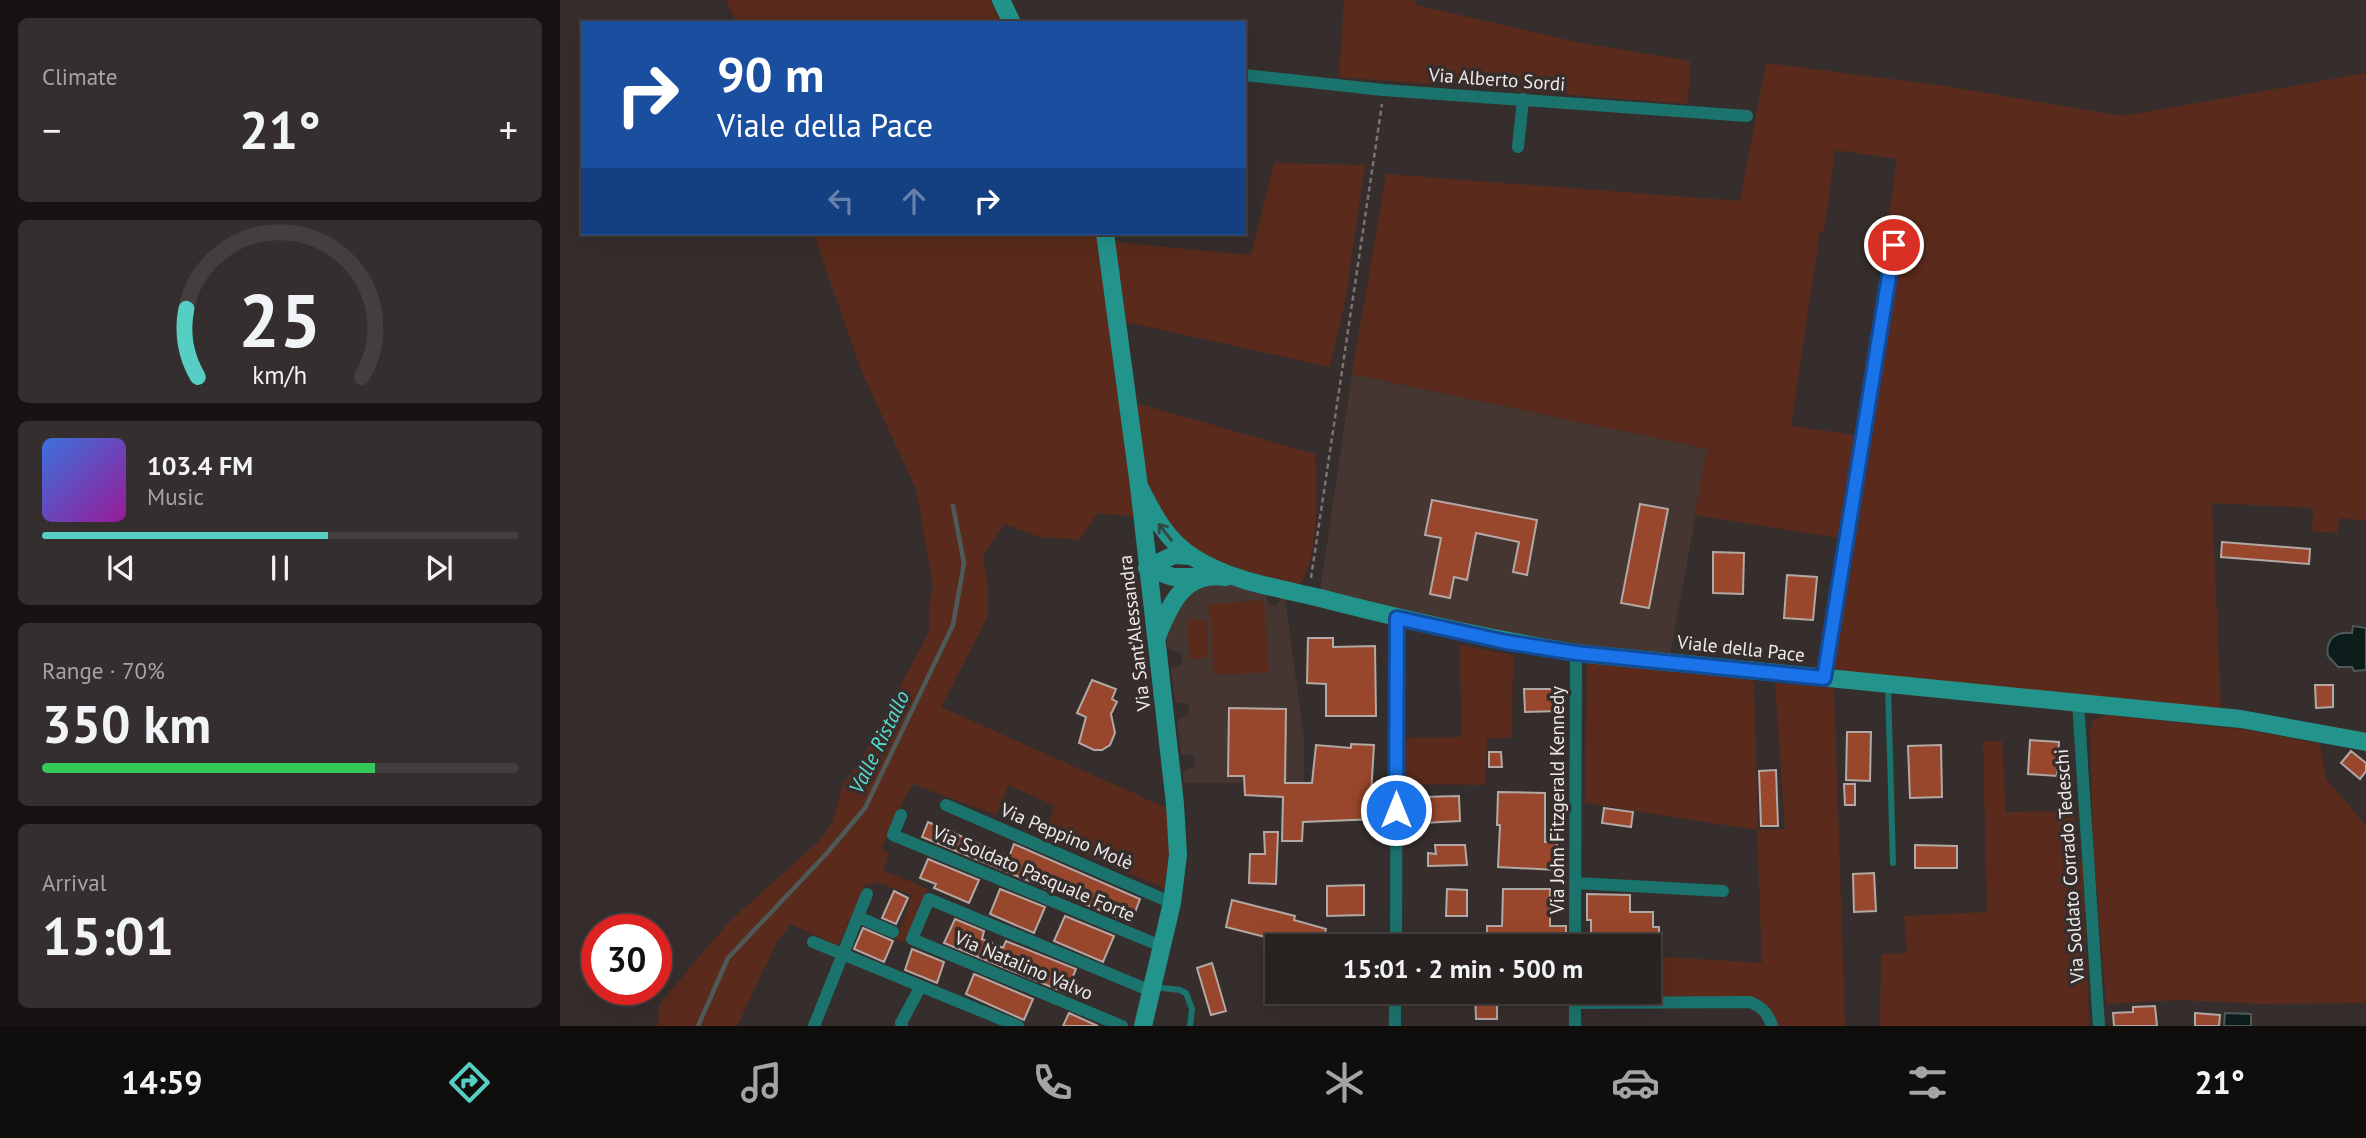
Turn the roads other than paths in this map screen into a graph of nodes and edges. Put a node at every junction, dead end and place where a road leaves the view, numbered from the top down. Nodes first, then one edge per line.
1 (1001, 0) edge
2 (1011, 21) edge
3 (1246, 75) edge
4 (1522, 99) junction
5 (1747, 116) dead end
6 (1518, 147) dead end
7 (1105, 235) edge
8 (1894, 245) dead end
9 (1139, 486) junction
10 (1191, 556) junction
11 (1147, 568) junction
12 (1199, 577) junction
13 (1243, 579) junction
14 (1397, 618) junction
15 (1156, 640) junction
16 (1576, 653) junction
17 (1824, 678) junction
18 (1888, 684) junction
19 (2078, 702) junction
20 (2366, 742) edge
21 (947, 805) dead end
22 (901, 815) dead end
23 (1893, 863) dead end
24 (1576, 883) junction
25 (1723, 891) dead end
26 (867, 894) dead end
27 (1172, 903) junction
28 (858, 917) junction
29 (893, 932) dead end
30 (1396, 934) edge
31 (1575, 934) edge
32 (813, 942) dead end
33 (1161, 946) junction
34 (842, 954) junction
35 (921, 986) junction
36 (1152, 989) junction
37 (1661, 1000) edge
38 (1395, 1004) edge
39 (1575, 1004) edge
40 (814, 1026) edge
41 (902, 1026) edge
42 (1018, 1026) edge
43 (1122, 1026) edge
44 (1143, 1026) edge
45 (1190, 1026) edge
46 (1395, 1026) edge
47 (1575, 1026) edge
48 (1772, 1026) edge
49 (2099, 1026) edge

1 - 2 street
3 - 4 street, Via Alberto Sordi
4 - 5 street, Via Alberto Sordi
4 - 6 street
7 - 9 street, Via Sant'Alessandra
8 - 17 lane
10 -> 9 street
9 - 11 street, Via Sant'Alessandra
10 - 11 street
10 - 13 street
11 - 12 street
11 - 15 street, Via Sant'Alessandra
12 - 13 street
12 - 15 street
13 - 14 street, Viale della Pace
14 - 16 street, Viale della Pace
14 - 30 street
15 - 27 street, Via Sant'Alessandra
16 - 17 street, Viale della Pace
16 - 24 street, Via John Fitzgerald Kennedy
17 - 18 street, Viale della Pace
18 - 19 street, Viale della Pace
18 - 23 lane
19 - 20 street, Viale della Pace
19 - 49 street, Via Soldato Corrado Tedeschi
21 - 27 street, Via Peppino Molè
22 - 33 street, Via Soldato Pasquale Forte
24 - 25 street
24 - 31 street, Via John Fitzgerald Kennedy
26 - 28 street
27 - 33 street, Via Sant'Alessandra
28 - 29 street
28 - 34 street
32 - 34 street
33 - 36 street, Via Sant'Alessandra
34 - 35 street
34 - 40 street
35 - 41 street
35 - 42 street
36 - 43 street, Via Natalino Valvo
36 - 44 street, Via Sant'Alessandra
36 - 45 lane
37 - 48 street
38 - 46 street
39 - 47 street

